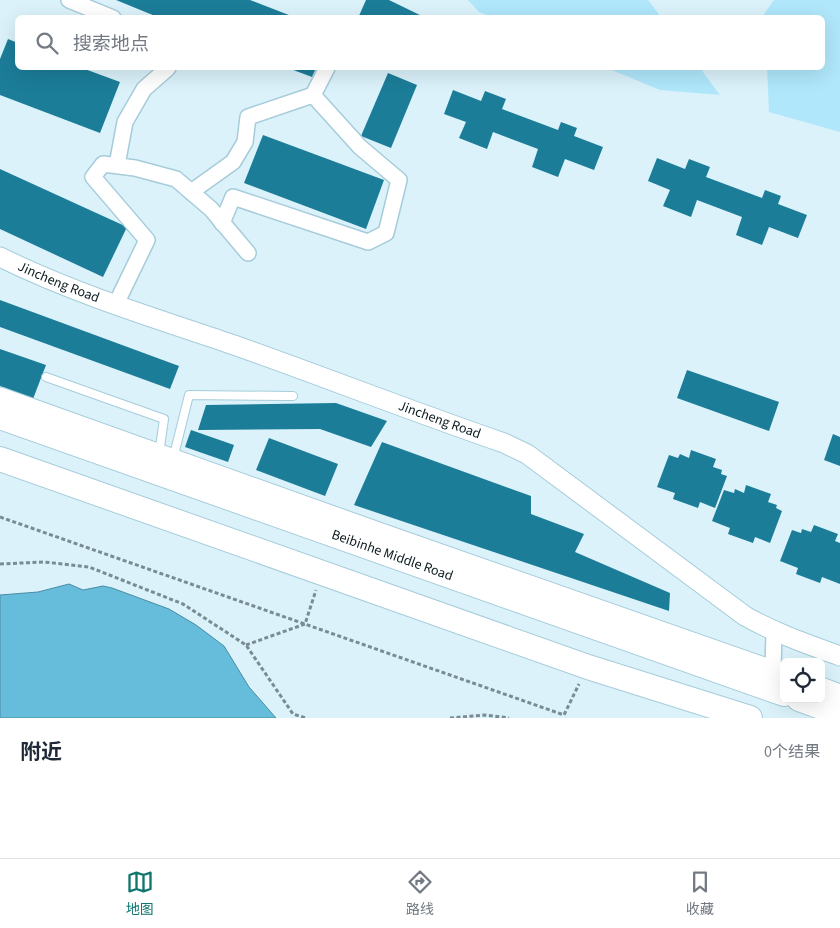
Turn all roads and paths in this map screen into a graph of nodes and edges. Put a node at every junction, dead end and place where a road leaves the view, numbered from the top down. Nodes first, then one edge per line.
1 (69, 0) edge
2 (106, 15) edge
3 (166, 70) edge
4 (326, 70) edge
5 (313, 95) junction
6 (117, 165) junction
7 (191, 192) junction
8 (222, 223) junction
9 (248, 253) dead end
10 (0, 257) edge
11 (116, 304) junction
12 (46, 377) dead end
13 (293, 396) dead end
14 (0, 397) edge
15 (0, 417) edge
16 (166, 456) junction
17 (0, 458) edge
18 (0, 517) edge
19 (0, 564) edge
20 (321, 573) junction
21 (305, 624) junction
22 (774, 631) junction
23 (246, 645) junction
24 (840, 656) edge
25 (588, 667) junction
26 (778, 672) edge
27 (825, 688) edge
28 (780, 693) edge
29 (840, 694) edge
30 (810, 703) edge
31 (840, 714) edge
32 (563, 717) edge
33 (306, 718) edge
34 (450, 718) edge
35 (509, 718) edge
36 (750, 718) edge

1 - 2 street
3 - 6 street
4 - 5 street
5 - 7 street
5 - 8 street
6 - 7 street
6 - 11 street
7 - 8 street
8 - 9 street
10 - 11 street, Jincheng Road
11 - 22 street, Jincheng Road
12 - 16 lane
13 - 16 lane
14 - 16 street
15 - 28 main road, Beibinhe Middle Road
16 - 26 street
17 - 20 main road
18 - 21 path
19 - 23 path
20 - 21 path
20 - 25 main road
21 - 23 path
21 - 32 path
22 - 24 street, Jincheng Road
22 - 26 street
23 - 33 path
25 - 32 path
25 - 36 main road
27 - 29 street
30 - 31 main road
34 - 35 path

